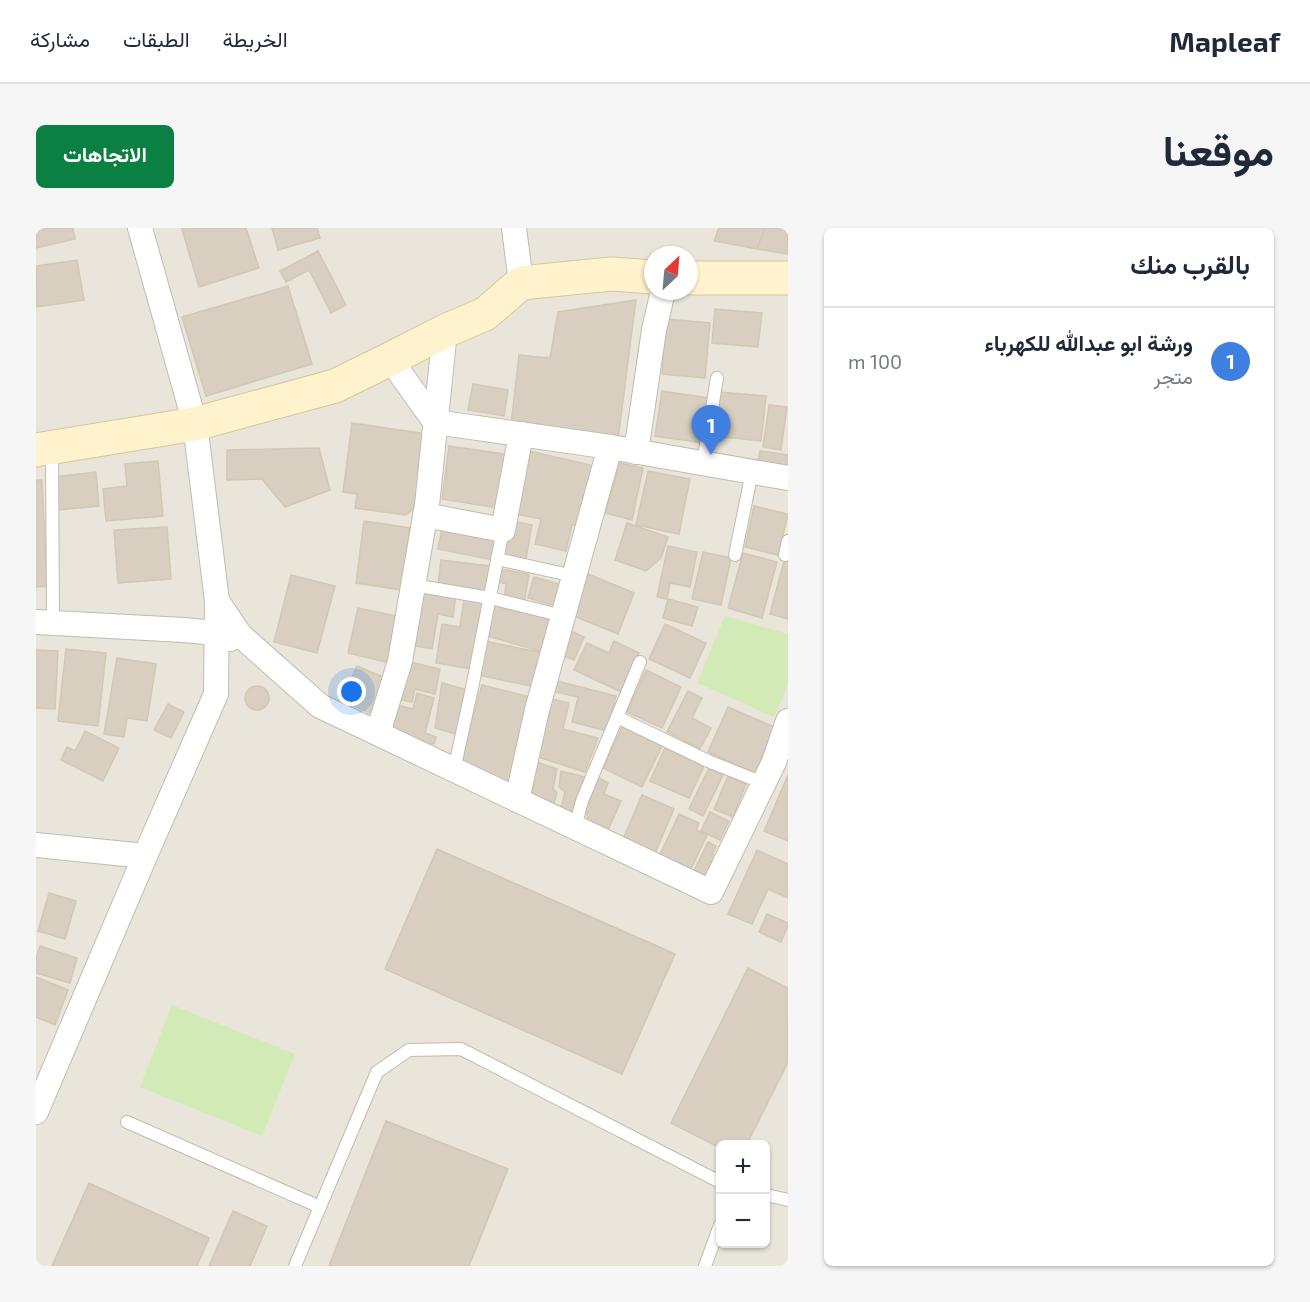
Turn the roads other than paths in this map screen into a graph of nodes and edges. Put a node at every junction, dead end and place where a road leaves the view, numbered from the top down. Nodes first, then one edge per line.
1 (140, 228) edge
2 (514, 228) edge
3 (644, 276) edge
4 (698, 278) edge
5 (788, 278) edge
6 (521, 283) junction
7 (661, 300) edge
8 (445, 331) junction
9 (390, 359) junction
10 (717, 378) dead end
11 (435, 422) junction
12 (195, 424) junction
13 (521, 434) junction
14 (610, 447) junction
15 (44, 449) edge
16 (636, 452) junction
17 (703, 463) junction
18 (752, 472) junction
19 (788, 478) edge
20 (425, 515) junction
21 (503, 530) junction
22 (788, 541) edge
23 (735, 555) dead end
24 (785, 555) dead end
25 (497, 560) junction
26 (574, 576) junction
27 (413, 585) junction
28 (490, 598) junction
29 (217, 601) junction
30 (563, 616) junction
31 (44, 623) edge
32 (216, 633) junction
33 (255, 649) junction
34 (640, 662) dead end
35 (617, 717) junction
36 (788, 721) edge
37 (378, 733) junction
38 (454, 770) junction
39 (764, 783) junction
40 (517, 800) junction
41 (575, 827) junction
42 (36, 845) edge
43 (145, 855) junction
44 (36, 1112) edge
45 (128, 1122) dead end
46 (716, 1180) edge
47 (770, 1196) edge
48 (788, 1200) edge
49 (320, 1207) junction
50 (716, 1236) edge
51 (295, 1266) edge
52 (705, 1266) edge

1 - 12 street
2 - 6 street
3 - 6 street
4 - 5 street
6 - 8 street
7 - 16 street
8 - 9 street
8 - 11 street
9 - 11 street
9 - 12 street
10 - 17 lane
11 - 13 street
11 - 20 street
12 - 15 street
12 - 29 street
13 - 14 street
13 - 21 street
14 - 16 street
14 - 26 street
15 - 31 lane
16 - 17 street
17 - 18 street
18 - 19 street
18 - 23 lane
20 - 21 street
20 - 27 street
21 - 25 lane
22 - 24 lane
25 - 26 lane
25 - 28 lane
26 - 30 street
27 - 28 lane
27 - 37 street
28 - 30 lane
28 - 38 lane
29 - 32 street
29 - 33 street
30 - 40 street
31 - 32 street
32 - 33 street
32 - 43 street
33 - 37 street
34 - 35 lane
35 - 39 lane
35 - 41 lane
36 - 39 street
37 - 38 street
38 - 40 street
39 - 41 street
40 - 41 street
42 - 43 street
43 - 44 street
45 - 49 lane
46 - 49 lane
47 - 48 lane
49 - 51 lane
50 - 52 lane

